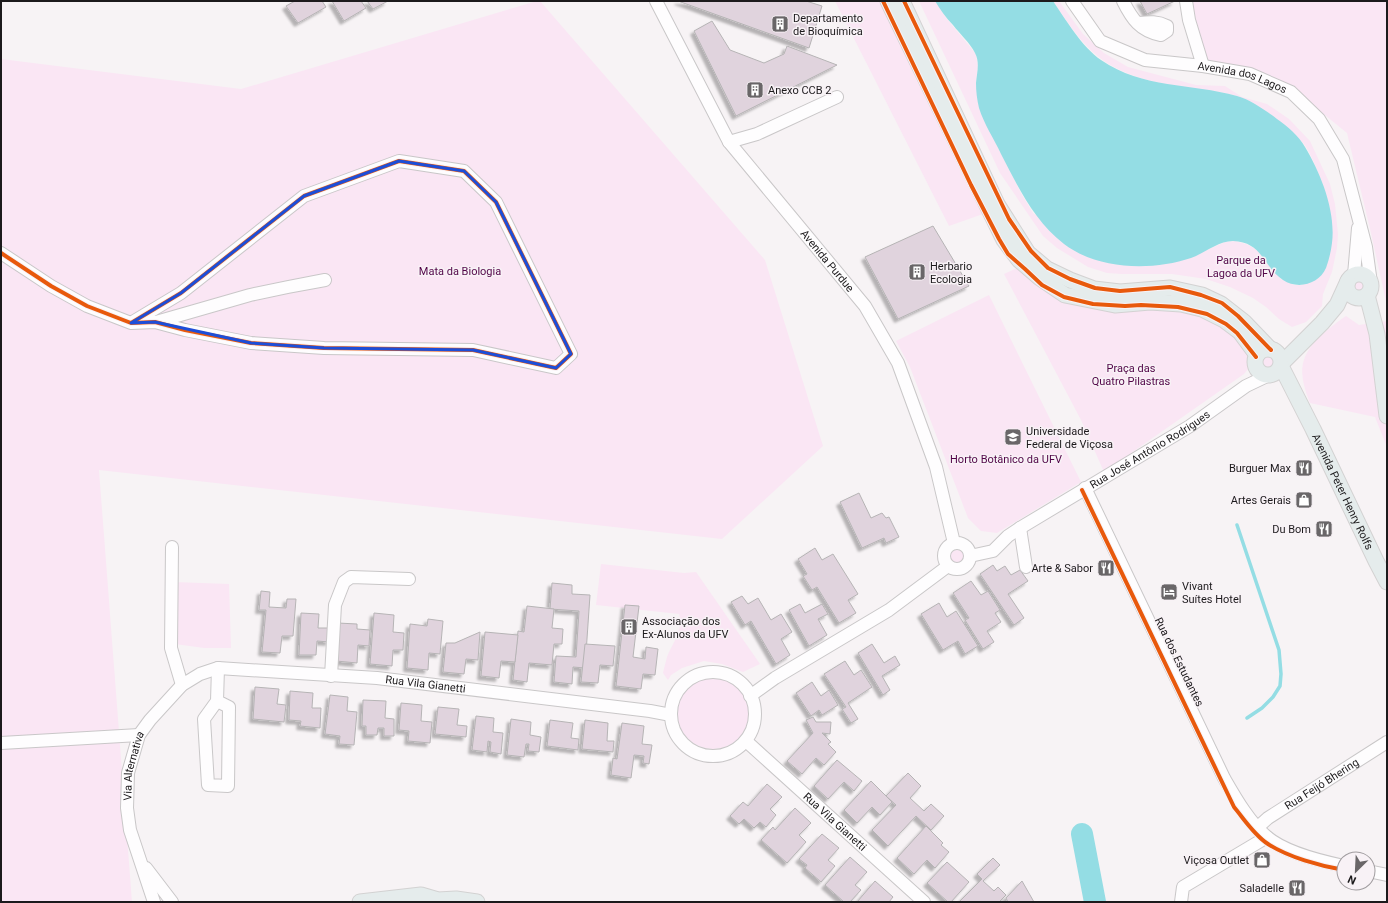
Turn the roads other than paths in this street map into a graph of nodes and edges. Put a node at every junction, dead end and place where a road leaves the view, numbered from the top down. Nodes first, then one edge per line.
1 (656, 1) edge
2 (888, 1) edge
3 (902, 1) edge
4 (1072, 1) edge
5 (1123, 1) edge
6 (1186, 1) edge
7 (1138, 23) dead end
8 (1203, 66) junction
9 (837, 97) dead end
10 (729, 142) junction
11 (1359, 217) junction
12 (1, 253) edge
13 (1351, 278) junction
14 (325, 280) dead end
15 (1364, 291) junction
16 (1337, 306) junction
17 (155, 322) junction
18 (131, 323) junction
19 (1271, 363) junction
20 (1387, 416) edge
21 (1085, 488) junction
22 (1020, 528) junction
23 (954, 543) junction
24 (172, 547) dead end
25 (970, 556) junction
26 (948, 566) junction
27 (1026, 567) dead end
28 (409, 579) dead end
29 (1387, 582) edge
30 (218, 668) junction
31 (331, 676) junction
32 (182, 685) junction
33 (750, 696) junction
34 (217, 701) junction
35 (671, 715) junction
36 (139, 735) junction
37 (746, 741) junction
38 (1387, 742) edge
39 (1, 743) edge
40 (1258, 827) junction
41 (1267, 837) junction
42 (140, 862) junction
43 (1336, 864) edge
44 (1376, 873) edge
45 (1387, 875) edge
46 (445, 901) edge
47 (154, 902) edge
48 (172, 902) edge
49 (360, 902) edge
50 (477, 902) edge
51 (924, 902) edge
52 (1180, 902) edge

1 - 10 street, Avenida Purdue
2 - 19 main road, Avenida Peter Henry Rolfs
3 - 19 main road, Avenida Peter Henry Rolfs
4 - 8 street, Avenida dos Lagos
5 - 7 street
6 - 8 street
8 - 11 street, Avenida dos Lagos
9 - 10 street
10 - 23 street, Avenida Purdue
11 - 13 street, Avenida dos Lagos
11 - 15 street, Avenida dos Lagos
12 - 18 street
13 - 15 main road
13 - 15 main road
13 - 16 main road
14 - 17 street
15 - 16 main road
15 - 20 main road
16 - 19 main road
17 - 18 street
17 - 18 street
19 - 21 street, Rua José Antônio Rodrigues
19 - 29 main road, Avenida Peter Henry Rolfs
21 - 22 street, Rua José Antônio Rodrigues
21 - 40 street, Rua dos Estudantes
22 - 25 street, Rua José Antônio Rodrigues
22 - 27 street
23 - 25 street
23 - 26 street
24 - 32 street
25 - 26 street
26 - 33 street
28 - 31 street
30 - 31 street, Rua Vila Gianetti
30 - 32 street, Rua Vila Gianetti
30 - 34 street
31 - 35 street, Rua Vila Gianetti
32 - 36 street, Via Alternativa
33 - 35 street
33 - 37 street
34 - 34 street
35 - 37 street
36 - 39 street
36 - 42 street, Via Alternativa
37 - 51 street, Rua Vila Gianetti
38 - 40 street, Rua Feijó Bhering
40 - 41 street, Rua dos Estudantes
41 - 43 street, Rua dos Estudantes
41 - 52 street
42 - 47 street, Via Alternativa
42 - 48 street, Via Alternativa
44 - 45 street
46 - 49 main road
46 - 50 main road

